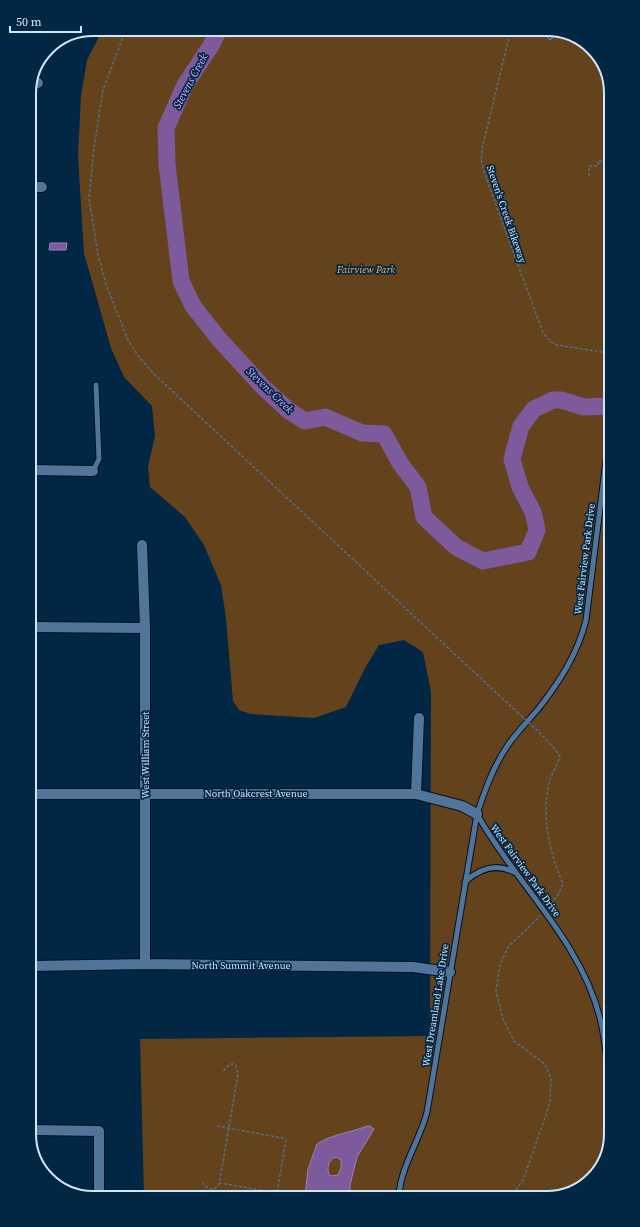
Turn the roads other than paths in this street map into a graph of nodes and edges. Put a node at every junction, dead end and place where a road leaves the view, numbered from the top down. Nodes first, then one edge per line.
1 (36, 187) edge
2 (42, 187) dead end
3 (96, 385) dead end
4 (36, 470) edge
5 (93, 471) joint
6 (604, 477) edge
7 (142, 545) dead end
8 (36, 627) edge
9 (145, 628) junction
10 (419, 718) dead end
11 (146, 793) junction
12 (36, 794) edge
13 (416, 794) junction
14 (477, 814) junction
15 (517, 874) junction
16 (465, 882) junction
17 (145, 964) junction
18 (36, 966) edge
19 (450, 972) junction
20 (604, 1042) edge
21 (36, 1130) edge
22 (99, 1191) edge
23 (400, 1191) edge

1 - 2 street
3 - 5 lane
4 - 5 street
6 - 14 lane, West Fairview Park Drive
7 - 9 street, West William Street
8 - 9 street
9 - 11 street, West William Street
10 - 13 street
11 - 12 street, North Oakcrest Avenue
11 - 13 street, North Oakcrest Avenue
11 - 17 street, West William Street
13 - 14 street, North Oakcrest Avenue
14 - 15 lane, West Fairview Park Drive
14 - 16 lane, West Dreamland Lake Drive
15 - 16 lane
15 - 20 lane, West Fairview Park Drive
16 - 19 lane, West Dreamland Lake Drive
17 - 18 street, North Summit Avenue
17 - 19 street, North Summit Avenue
19 - 23 lane, West Dreamland Lake Drive
21 - 22 street

